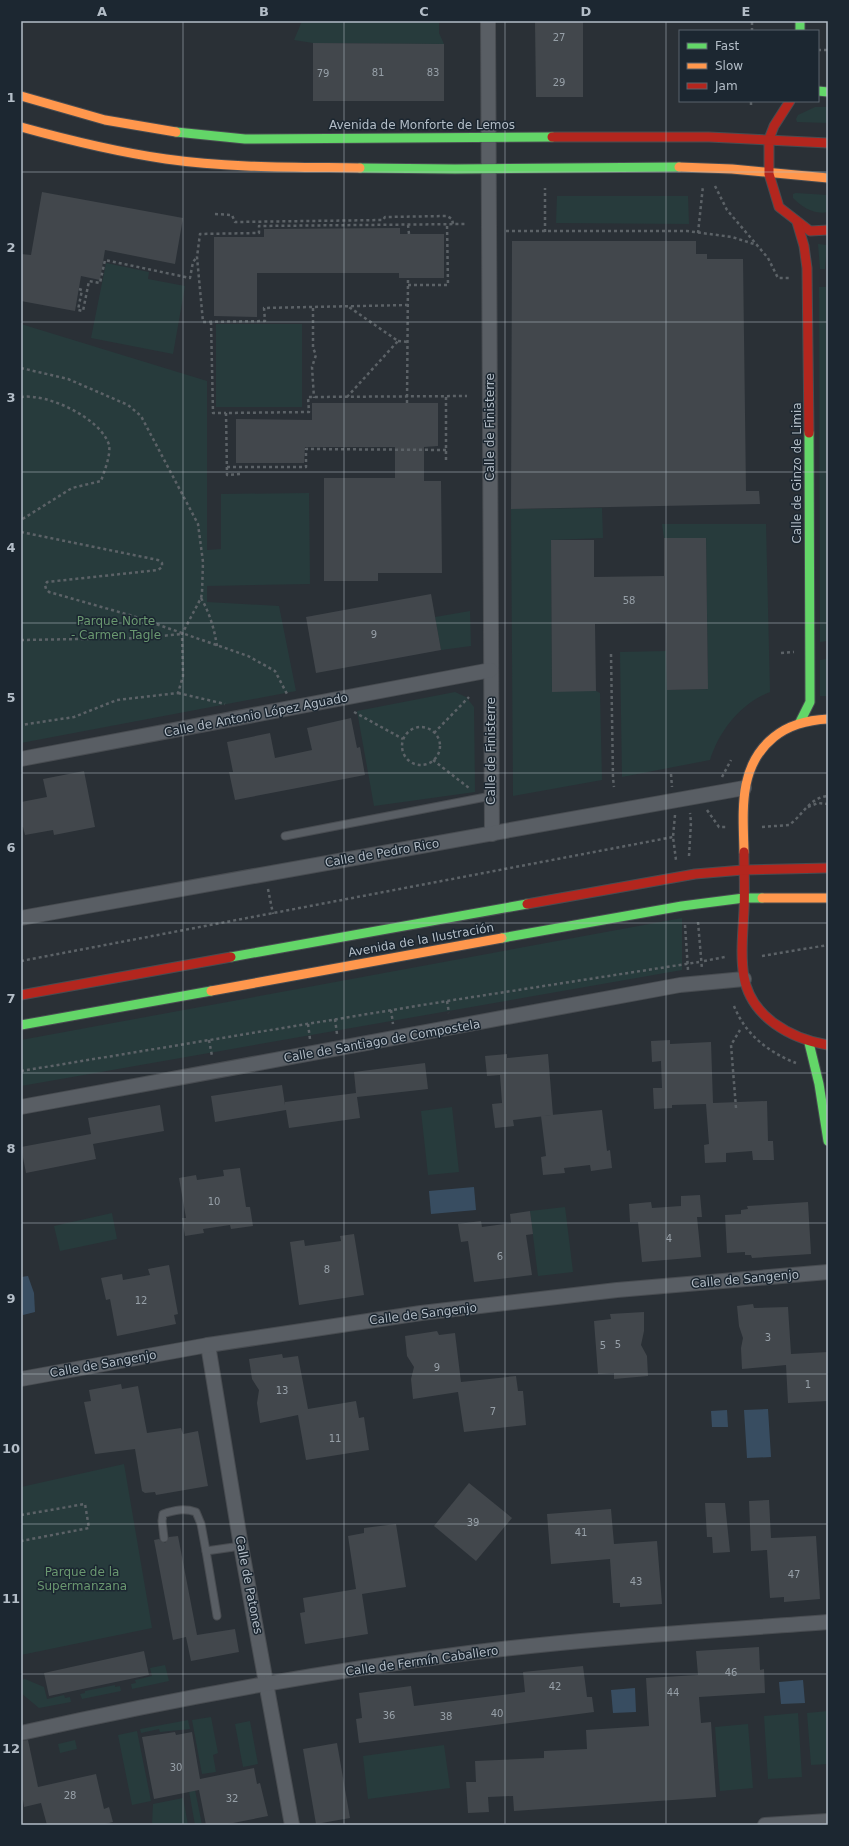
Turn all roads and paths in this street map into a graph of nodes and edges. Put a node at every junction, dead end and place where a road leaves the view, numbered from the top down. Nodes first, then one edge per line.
1 (488, 21) edge
2 (21, 96) edge
3 (789, 102) edge
4 (21, 127) edge
5 (488, 136) junction
6 (769, 139) junction
7 (828, 143) edge
8 (488, 168) junction
9 (769, 174) junction
10 (828, 178) edge
11 (703, 186) dead end
12 (715, 186) dead end
13 (545, 188) dead end
14 (215, 214) dead end
15 (797, 222) junction
16 (447, 224) junction
17 (453, 224) junction
18 (465, 224) dead end
19 (408, 225) junction
20 (828, 230) edge
21 (506, 231) dead end
22 (545, 232) junction
23 (698, 233) junction
24 (409, 234) dead end
25 (757, 245) junction
26 (197, 257) junction
27 (408, 278) dead end
28 (778, 278) dead end
29 (408, 285) junction
30 (87, 291) junction
31 (408, 305) junction
32 (349, 307) junction
33 (313, 308) junction
34 (211, 322) junction
35 (398, 341) junction
36 (408, 342) junction
37 (21, 368) edge
38 (467, 396) dead end
39 (21, 397) edge
40 (407, 397) junction
41 (446, 397) junction
42 (314, 398) junction
43 (347, 398) junction
44 (407, 403) dead end
45 (226, 413) junction
46 (446, 450) junction
47 (446, 460) dead end
48 (227, 467) junction
49 (240, 474) dead end
50 (21, 520) edge
51 (21, 532) edge
52 (201, 598) junction
53 (182, 634) junction
54 (21, 640) edge
55 (217, 646) junction
56 (611, 654) dead end
57 (491, 670) junction
58 (178, 693) junction
59 (288, 696) dead end
60 (469, 697) dead end
61 (226, 705) dead end
62 (352, 711) dead end
63 (828, 719) edge
64 (800, 722) junction
65 (21, 725) edge
66 (434, 733) junction
67 (404, 739) junction
68 (21, 759) edge
69 (433, 760) junction
70 (614, 787) dead end
71 (744, 788) junction
72 (473, 791) dead end
73 (491, 796) junction
74 (828, 796) edge
75 (828, 804) edge
76 (808, 807) junction
77 (689, 812) dead end
78 (675, 814) dead end
79 (719, 826) dead end
80 (762, 827) dead end
81 (725, 828) dead end
82 (492, 834) junction
83 (285, 836) dead end
84 (673, 837) junction
85 (688, 862) dead end
86 (676, 866) dead end
87 (828, 868) edge
88 (743, 870) junction
89 (267, 886) dead end
90 (744, 898) junction
91 (828, 898) edge
92 (273, 914) junction
93 (698, 916) dead end
94 (21, 918) edge
95 (685, 920) dead end
96 (828, 945) edge
97 (727, 956) dead end
98 (762, 956) dead end
99 (21, 961) edge
100 (704, 961) dead end
101 (699, 962) dead end
102 (688, 964) junction
103 (688, 972) dead end
104 (703, 972) dead end
105 (744, 978) junction
106 (21, 995) edge
107 (447, 1001) junction
108 (391, 1010) junction
109 (450, 1016) dead end
110 (738, 1017) dead end
111 (335, 1019) junction
112 (21, 1024) edge
113 (308, 1024) junction
114 (393, 1026) dead end
115 (740, 1030) dead end
116 (337, 1036) dead end
117 (209, 1040) junction
118 (311, 1041) dead end
119 (809, 1043) junction
120 (828, 1046) edge
121 (212, 1059) dead end
122 (800, 1066) dead end
123 (21, 1071) edge
124 (21, 1106) edge
125 (736, 1108) dead end
126 (828, 1141) edge
127 (828, 1272) edge
128 (208, 1345) junction
129 (21, 1379) edge
130 (21, 1515) edge
131 (164, 1538) dead end
132 (21, 1541) edge
133 (241, 1546) junction
134 (206, 1551) junction
135 (217, 1616) dead end
136 (828, 1622) edge
137 (267, 1684) junction
138 (21, 1733) edge
139 (828, 1822) edge
140 (292, 1825) edge
141 (765, 1825) edge

1 - 5 street, Calle de Finisterre
2 - 5 main road, Avenida de Monforte de Lemos
3 - 6 main road
4 - 8 main road
5 - 6 main road, Avenida de Monforte de Lemos
5 - 8 street, Calle de Finisterre
6 - 7 main road, Avenida de Monforte de Lemos
6 - 9 main road
8 - 9 main road
8 - 57 street, Calle de Finisterre
9 - 10 main road
9 - 15 main road
11 - 23 path
12 - 25 path
13 - 22 path
14 - 17 path
15 - 20 main road
15 - 64 main road, Calle de Ginzo de Limia
16 - 17 path
16 - 19 path
16 - 29 path
17 - 18 path
19 - 24 path
19 - 26 path
21 - 22 path
22 - 23 path
23 - 25 path
25 - 28 path
26 - 30 path
26 - 34 path
27 - 29 path
29 - 31 path
30 - 30 path
31 - 32 path
31 - 36 path
32 - 33 path
32 - 35 path
33 - 34 path
33 - 42 path
34 - 45 path
35 - 36 path
35 - 43 path
36 - 40 path
37 - 52 path
38 - 41 path
39 - 50 path
40 - 41 path
40 - 43 path
40 - 44 path
41 - 46 path
42 - 43 path
42 - 45 path
45 - 48 path
46 - 47 path
46 - 48 path
48 - 49 path
51 - 53 path
52 - 53 path
52 - 55 path
53 - 54 path
53 - 55 path
53 - 58 path
55 - 59 path
56 - 70 path
57 - 68 street, Calle de Antonio López Aguado
57 - 73 street, Calle de Finisterre
58 - 61 path
58 - 65 path
60 - 66 path
62 - 67 path
63 - 64 main road
64 - 71 main road
66 - 67 path
66 - 69 path
67 - 69 path
69 - 72 path
71 - 82 street, Calle de Pedro Rico
71 - 88 main road
73 - 82 street, Calle de Finisterre
73 - 83 lane
74 - 76 path
75 - 76 path
76 - 80 path
77 - 85 path
78 - 84 path
79 - 81 path
82 - 94 street, Calle de Pedro Rico
84 - 86 path
84 - 92 path
87 - 88 main road, Avenida de la Ilustración
88 - 90 main road
88 - 106 main road, Avenida de la Ilustración
89 - 92 path
90 - 91 main road, Avenida de la Ilustración
90 - 105 main road
90 - 112 main road, Avenida de la Ilustración
92 - 99 path
93 - 104 path
95 - 102 path
96 - 98 path
97 - 100 path
101 - 102 path
102 - 103 path
102 - 107 path
105 - 119 main road
105 - 124 street, Calle de Santiago de Compostela
107 - 108 path
107 - 109 path
108 - 111 path
108 - 114 path
110 - 122 path
111 - 113 path
111 - 116 path
113 - 117 path
113 - 118 path
115 - 125 path
117 - 121 path
117 - 123 path
119 - 120 main road
119 - 126 main road
127 - 128 street, Calle de Sangenjo
128 - 129 street, Calle de Sangenjo
128 - 133 street, Calle de Patones
130 - 132 path
131 - 134 lane
133 - 134 lane
133 - 137 street, Calle de Patones
134 - 135 lane
136 - 137 street, Calle de Fermín Caballero
137 - 138 street, Calle de Fermín Caballero
137 - 140 street, Calle de Patones
139 - 141 street

